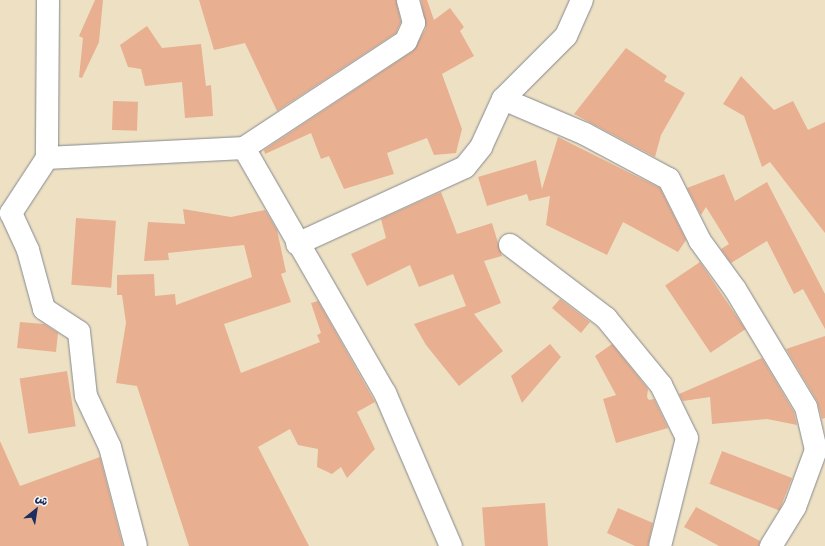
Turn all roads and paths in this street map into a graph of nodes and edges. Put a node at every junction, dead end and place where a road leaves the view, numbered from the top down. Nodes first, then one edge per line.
1 (48, 0) edge
2 (408, 0) edge
3 (582, 0) edge
4 (503, 99) junction
5 (244, 148) junction
6 (47, 158) junction
7 (6, 213) edge
8 (297, 244) junction
9 (510, 245) dead end
10 (136, 546) edge
11 (451, 546) edge
12 (660, 546) edge
13 (771, 546) edge

1 - 6 street
2 - 5 street
3 - 4 street
4 - 8 street
4 - 13 street
5 - 6 street
5 - 8 street
6 - 7 street
7 - 10 street
8 - 11 street
9 - 12 street

